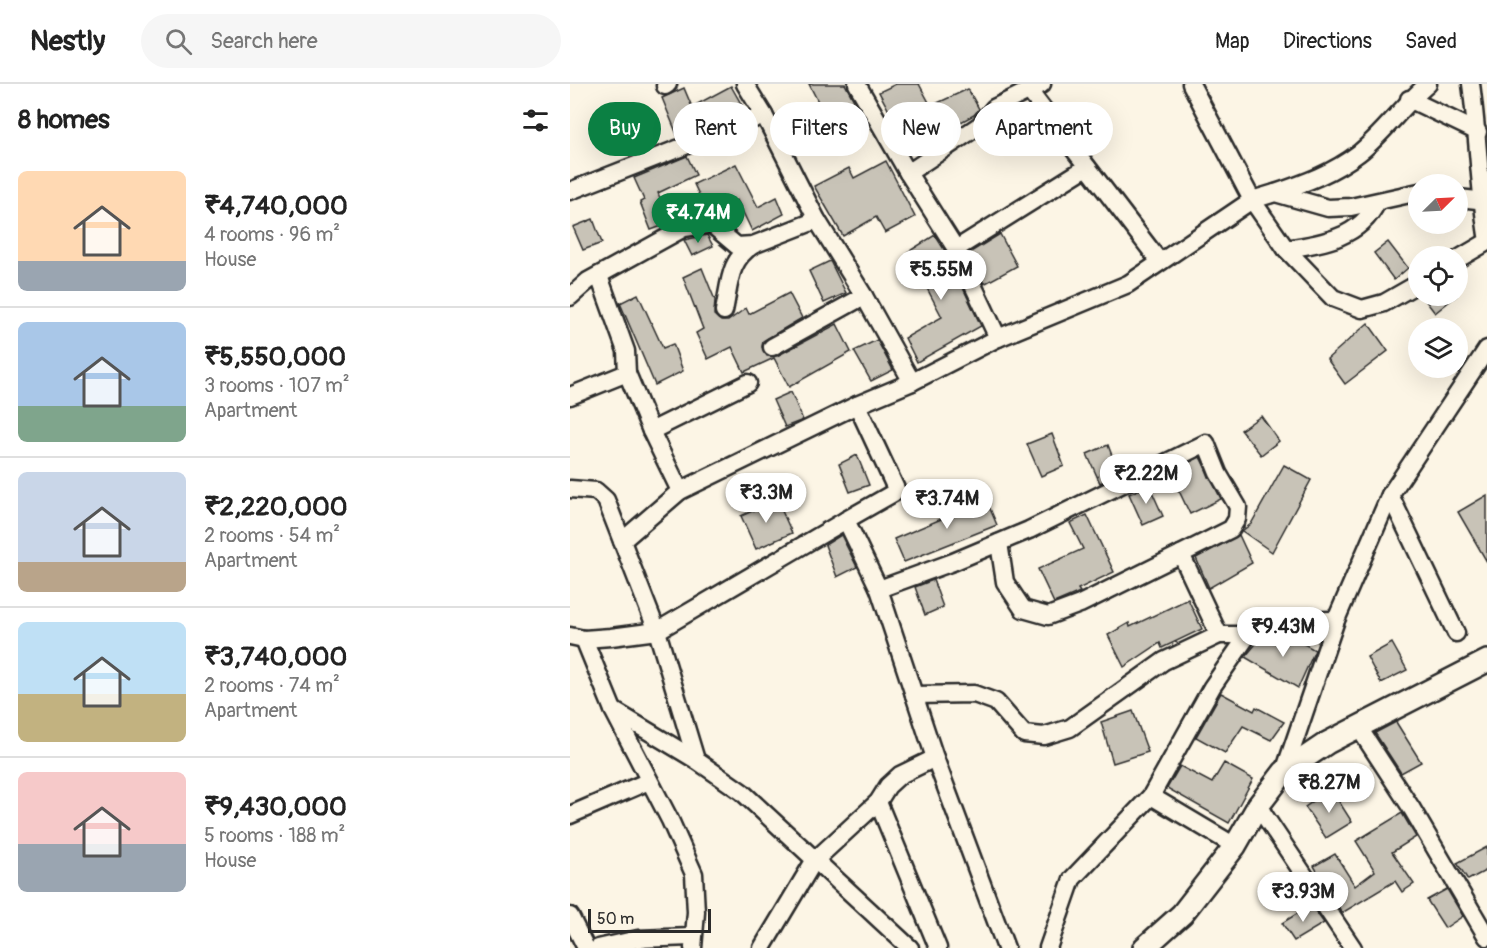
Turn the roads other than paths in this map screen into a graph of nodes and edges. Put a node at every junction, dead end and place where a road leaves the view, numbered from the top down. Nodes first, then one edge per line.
1 (745, 84) edge
2 (857, 84) edge
3 (1428, 84) edge
4 (1472, 84) edge
5 (1196, 86) edge
6 (1036, 88) edge
7 (1409, 99) junction
8 (764, 115) junction
9 (1478, 132) junction
10 (1087, 167) junction
11 (908, 173) junction
12 (570, 191) edge
13 (1275, 193) junction
14 (1408, 195) edge
15 (1252, 200) junction
16 (1468, 200) edge
17 (1377, 202) junction
18 (1484, 202) edge
19 (817, 220) junction
20 (1487, 235) edge
21 (1487, 242) edge
22 (753, 245) junction
23 (956, 249) junction
24 (1286, 249) junction
25 (1468, 253) edge
26 (1160, 262) junction
27 (599, 276) junction
28 (1408, 289) edge
29 (864, 296) junction
30 (570, 297) edge
31 (724, 311) dead end
32 (998, 338) junction
33 (772, 346) dead end
34 (1487, 349) edge
35 (627, 373) junction
36 (912, 382) junction
37 (747, 383) dead end
38 (570, 396) edge
39 (857, 405) junction
40 (651, 431) junction
41 (570, 489) edge
42 (680, 491) junction
43 (1390, 495) junction
44 (846, 520) junction
45 (622, 541) junction
46 (999, 543) junction
47 (1181, 554) junction
48 (879, 589) junction
49 (1336, 620) junction
50 (657, 631) junction
51 (1456, 633) dead end
52 (1220, 635) junction
53 (1248, 635) junction
54 (577, 637) edge
55 (1487, 661) edge
56 (914, 695) junction
57 (612, 710) junction
58 (1359, 728) junction
59 (936, 758) junction
60 (696, 760) junction
61 (1284, 772) junction
62 (649, 781) junction
63 (1150, 796) junction
64 (878, 802) junction
65 (1258, 806) junction
66 (570, 815) edge
67 (1235, 846) junction
68 (814, 861) junction
69 (570, 916) edge
70 (1487, 937) edge
71 (692, 942) edge
72 (586, 948) edge
73 (597, 948) edge
74 (762, 948) edge
75 (910, 948) edge
76 (938, 948) edge
77 (1006, 948) edge
78 (1048, 948) edge
79 (1144, 948) edge
80 (1353, 948) edge

1 - 8 street
2 - 11 street
3 - 7 street
4 - 9 street
5 - 15 street
6 - 10 street
6 - 11 street
7 - 9 street
7 - 13 street
8 - 12 street
8 - 19 street
9 - 18 street
10 - 23 street
10 - 26 street
11 - 23 street
13 - 15 street
13 - 17 street
14 - 17 street
15 - 24 street
15 - 26 street
16 - 18 street
17 - 24 street
18 - 20 street
19 - 22 street
19 - 29 street
21 - 25 street
22 - 27 street
22 - 31 street
23 - 32 street
24 - 28 street
26 - 32 street
27 - 30 street
27 - 35 street
29 - 33 street
29 - 36 street
32 - 36 street
34 - 43 street
35 - 38 street
35 - 40 street
36 - 39 street
37 - 40 street
39 - 42 street
39 - 44 street
40 - 42 street
41 - 45 street
42 - 45 street
43 - 49 street
43 - 51 street
44 - 48 street
44 - 50 street
45 - 50 street
46 - 47 street
46 - 47 street
46 - 48 street
47 - 52 street
48 - 56 street
49 - 53 street
49 - 61 street
50 - 54 street
50 - 60 street
52 - 53 street
52 - 56 street
53 - 63 street
54 - 57 street
55 - 58 street
56 - 59 street
57 - 60 street
57 - 62 street
58 - 61 street
58 - 70 street
59 - 64 street
59 - 77 street
60 - 68 street
61 - 65 street
62 - 66 street
62 - 71 street
63 - 67 street
63 - 78 street
64 - 68 street
64 - 76 street
65 - 67 street
65 - 80 street
67 - 79 street
68 - 74 street
68 - 75 street
69 - 72 street
71 - 73 street

